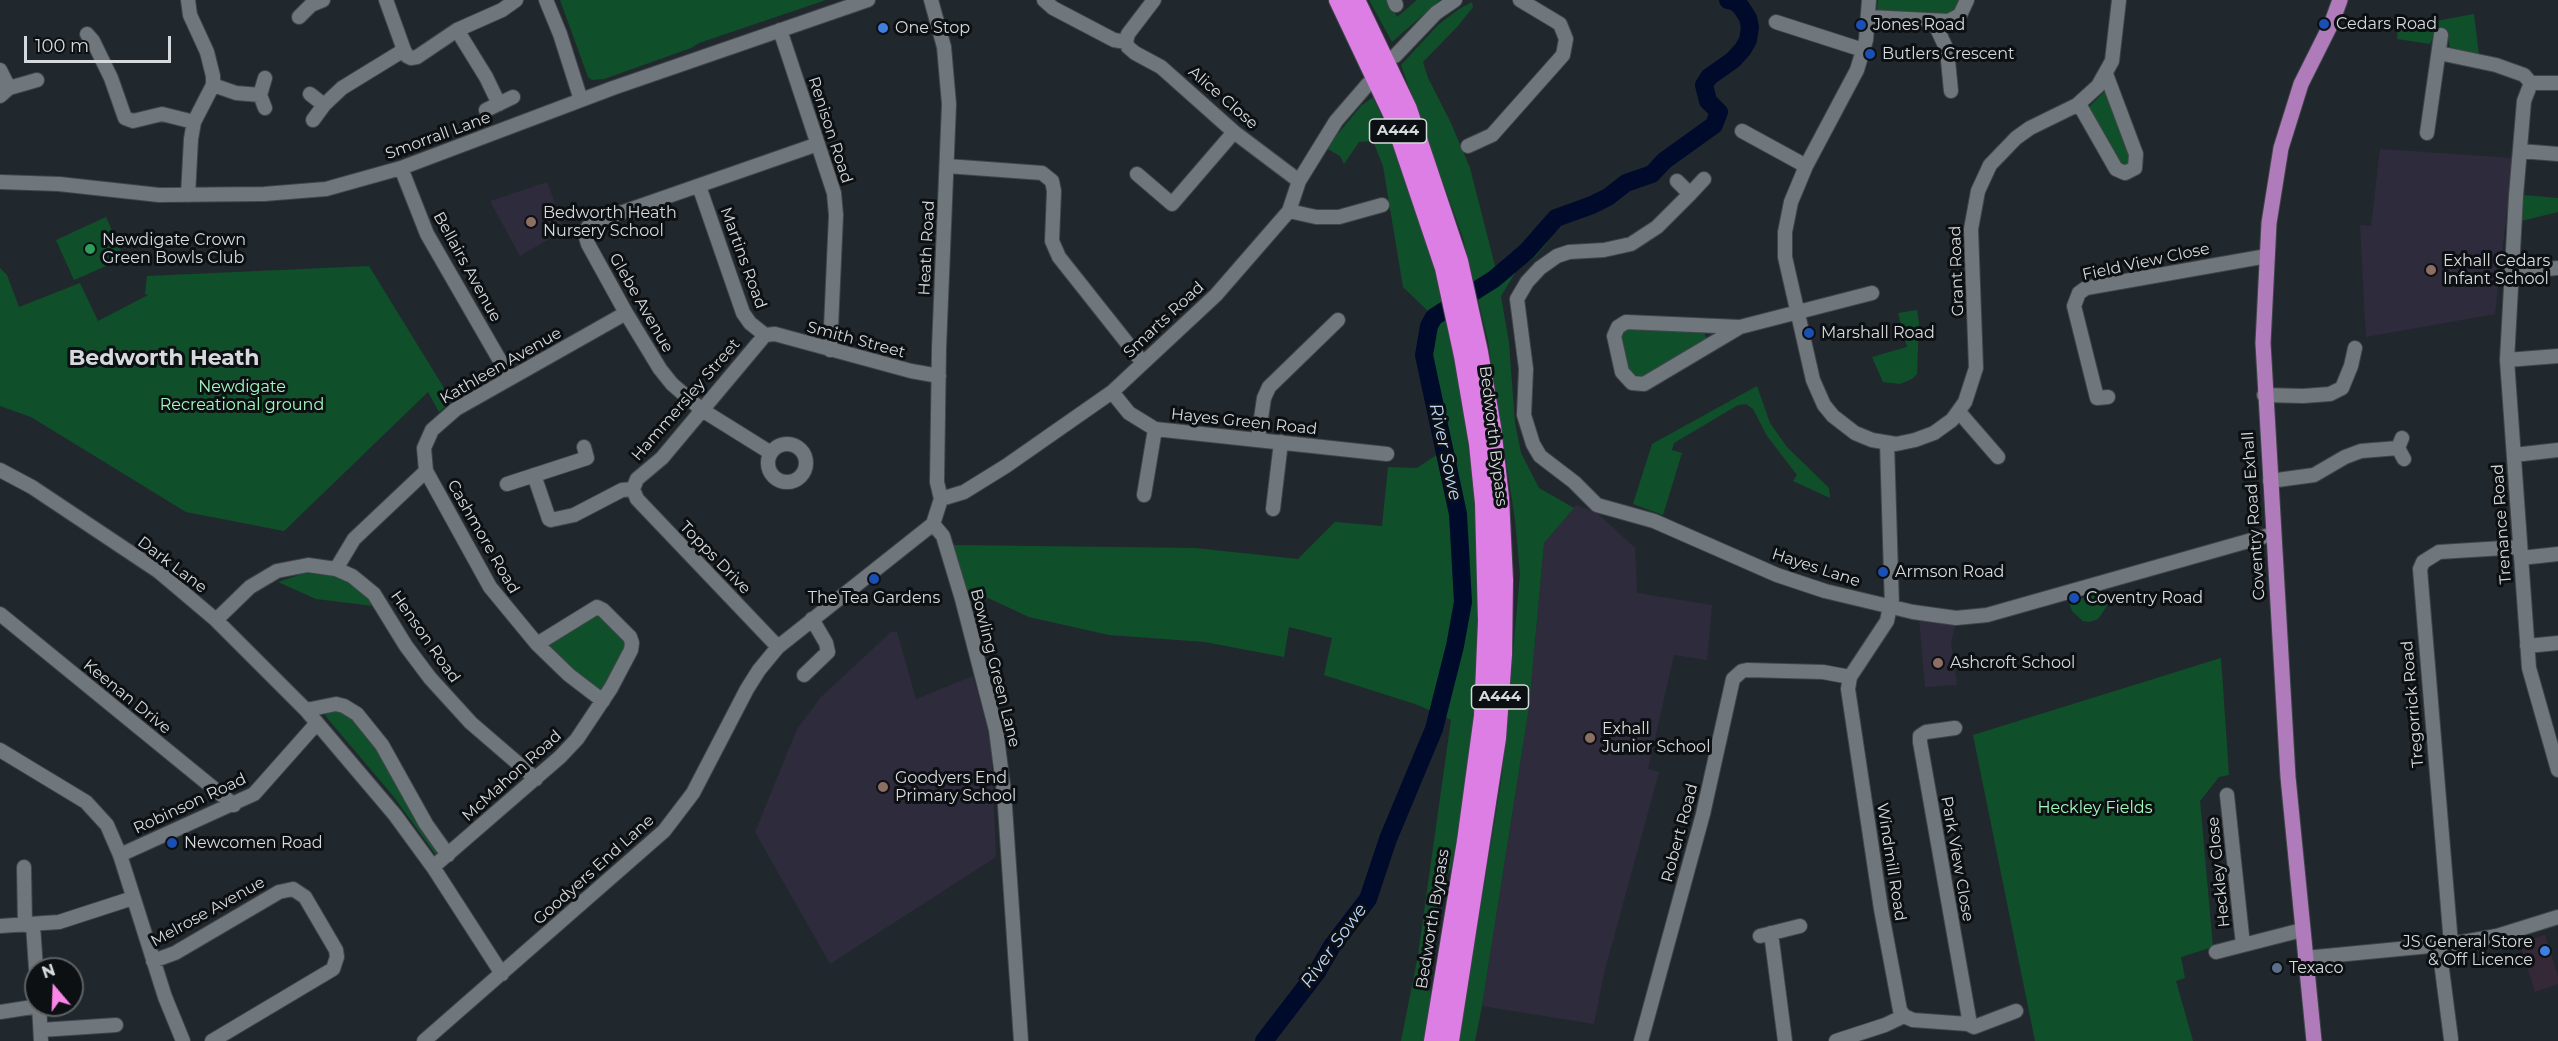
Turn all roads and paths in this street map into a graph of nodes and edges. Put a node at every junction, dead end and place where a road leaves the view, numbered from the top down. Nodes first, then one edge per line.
1 (188, 0) edge
2 (386, 0) edge
3 (516, 0) edge
4 (546, 0) edge
5 (868, 0) edge
6 (931, 0) edge
7 (1044, 0) edge
8 (1154, 0) edge
9 (1338, 0) edge
10 (1356, 0) edge
11 (1455, 0) edge
12 (1869, 0) edge
13 (1967, 0) edge
14 (2120, 0) edge
15 (2340, 0) edge
16 (1525, 1) edge
17 (314, 2) edge
18 (299, 17) dead end
19 (1868, 17) junction
20 (1776, 22) dead end
21 (1934, 22) junction
22 (457, 30) junction
23 (780, 30) junction
24 (2441, 35) dead end
25 (95, 37) dead end
26 (1126, 42) junction
27 (404, 50) junction
28 (1863, 50) junction
29 (2439, 52) junction
30 (1395, 56) dead end
31 (0, 70) edge
32 (2106, 74) junction
33 (265, 78) dead end
34 (37, 80) dead end
35 (2558, 82) edge
36 (2531, 83) junction
37 (1368, 84) dead end
38 (213, 86) junction
39 (1952, 91) dead end
40 (4, 92) edge
41 (310, 94) dead end
42 (513, 97) dead end
43 (581, 100) junction
44 (2079, 104) junction
45 (324, 105) junction
46 (313, 120) dead end
47 (194, 122) junction
48 (1742, 131) dead end
49 (1234, 132) junction
50 (2427, 133) dead end
51 (818, 144) junction
52 (1468, 146) dead end
53 (2520, 151) junction
54 (2558, 154) edge
55 (947, 166) junction
56 (1806, 166) junction
57 (401, 168) junction
58 (1137, 174) dead end
59 (1704, 179) dead end
60 (1299, 181) junction
61 (1677, 181) dead end
62 (0, 182) edge
63 (699, 186) junction
64 (1690, 194) junction
65 (188, 195) junction
66 (1382, 205) dead end
67 (1288, 211) junction
68 (2267, 256) junction
69 (1452, 265) junction
70 (2558, 268) edge
71 (2512, 272) junction
72 (1873, 293) dead end
73 (1797, 312) junction
74 (626, 313) junction
75 (1338, 319) dead end
76 (1740, 327) junction
77 (765, 335) junction
78 (2355, 348) dead end
79 (830, 350) junction
80 (1471, 354) junction
81 (2558, 356) edge
82 (2507, 360) junction
83 (1143, 363) junction
84 (939, 376) junction
85 (510, 378) junction
86 (1112, 392) junction
87 (2264, 394) junction
88 (2108, 397) dead end
89 (702, 410) junction
90 (1959, 412) junction
91 (1155, 429) junction
92 (1258, 439) junction
93 (1281, 442) junction
94 (1887, 443) junction
95 (584, 447) dead end
96 (2401, 448) dead end
97 (2558, 450) edge
98 (771, 453) dead end
99 (1387, 454) dead end
100 (2514, 455) junction
101 (1998, 457) dead end
102 (0, 470) edge
103 (426, 471) junction
104 (534, 475) junction
105 (2270, 481) junction
106 (507, 484) dead end
107 (633, 489) junction
108 (1144, 497) dead end
109 (941, 499) junction
110 (1273, 512) dead end
111 (933, 524) junction
112 (2273, 534) junction
113 (2521, 552) junction
114 (2558, 554) edge
115 (336, 569) junction
116 (1891, 607) junction
117 (0, 614) edge
118 (812, 619) junction
119 (216, 620) junction
120 (2558, 643) edge
121 (537, 644) junction
122 (2527, 646) junction
123 (778, 647) junction
124 (804, 675) dead end
125 (1850, 677) junction
126 (603, 701) junction
127 (306, 710) junction
128 (318, 723) junction
129 (1955, 728) dead end
130 (0, 750) edge
131 (2558, 770) edge
132 (536, 779) junction
133 (2227, 795) dead end
134 (234, 805) junction
135 (120, 855) junction
136 (448, 855) junction
137 (24, 867) dead end
138 (433, 867) junction
139 (133, 898) junction
140 (2558, 917) edge
141 (29, 925) junction
142 (0, 926) edge
143 (1800, 926) dead end
144 (2302, 930) junction
145 (2243, 945) junction
146 (2445, 945) junction
147 (2216, 952) dead end
148 (34, 957) edge
149 (2305, 958) junction
150 (153, 961) junction
151 (501, 974) junction
152 (24, 1008) edge
153 (2016, 1011) dead end
154 (0, 1012) edge
155 (1904, 1016) junction
156 (40, 1017) edge
157 (116, 1024) dead end
158 (1973, 1031) edge
159 (41, 1036) edge
160 (2451, 1039) dead end
161 (183, 1041) edge
162 (212, 1041) edge
163 (424, 1041) edge
164 (1021, 1041) edge
165 (1433, 1041) edge
166 (1450, 1041) edge
167 (1641, 1041) edge
168 (1785, 1041) edge
169 (1836, 1041) edge
170 (2314, 1041) edge

1 - 38 street
2 - 27 street
3 - 22 street
4 - 43 street
5 - 23 street, Smorrall Lane
6 - 55 street, Heath Road
7 - 26 street, Alice Close
8 - 26 street
9 - 69 highway, Bedworth Bypass / A444
10 - 69 highway, Bedworth Bypass / A444
11 - 30 street
12 - 19 street
13 - 21 street
14 - 32 street, Grant Road
15 - 68 main road, Coventry Road Exhall
16 - 52 street
17 - 18 street
19 - 21 street
19 - 28 street
20 - 28 street
21 - 39 street
22 - 27 street
22 - 42 street
23 - 43 street, Smorrall Lane
23 - 51 street, Renison Road
24 - 29 street
25 - 47 street
26 - 49 street, Alice Close
27 - 45 street
28 - 56 street
29 - 36 street
29 - 50 street
31 - 40 street
32 - 44 street, Grant Road
32 - 44 street
33 - 38 street
34 - 40 street
35 - 36 street
36 - 53 street, Trenance Road
37 - 60 street, Smarts Road
38 - 47 street
41 - 45 street
43 - 57 street, Smorrall Lane
44 - 90 street, Grant Road
45 - 46 street
47 - 65 street
48 - 56 street
49 - 58 street
49 - 60 street, Alice Close
51 - 63 street, Glebe Avenue
51 - 79 street, Renison Road
53 - 54 street
53 - 71 street, Trenance Road
55 - 83 street
55 - 84 street, Heath Road
56 - 73 street
57 - 65 street, Smorrall Lane
57 - 85 street, Bellairs Avenue
59 - 64 street, Hayes Lane
60 - 67 street, Smarts Road
61 - 64 street
62 - 65 street, Smorrall Lane
63 - 74 street, Glebe Avenue
63 - 77 street, Martins Road
64 - 116 street, Hayes Lane
66 - 67 street
67 - 83 street, Smarts Road
68 - 87 main road, Coventry Road Exhall
68 - 88 street, Field View Close
69 - 80 highway, Bedworth Bypass / A444
70 - 71 street
71 - 82 street, Trenance Road
72 - 73 street
73 - 76 street
73 - 94 street
74 - 85 street, Kathleen Avenue
74 - 89 street, Glebe Avenue
75 - 92 street
76 - 76 street
77 - 79 street, Smith Street
77 - 89 street, Hammersley Street
78 - 87 street
79 - 84 street, Smith Street
80 - 165 highway, Bedworth Bypass / A444
80 - 166 highway, Bedworth Bypass / A444
81 - 82 street
82 - 100 street, Trenance Road
83 - 86 street, Smarts Road
84 - 109 street, Heath Road
85 - 103 street, Kathleen Avenue
86 - 91 street, Hayes Green Road
86 - 109 street, Smarts Road
87 - 105 main road, Coventry Road Exhall
89 - 98 street, Glebe Avenue
89 - 107 street, Hammersley Street
90 - 94 street, Grant Road
90 - 101 street
91 - 92 street, Hayes Green Road
91 - 108 street
92 - 93 street, Hayes Green Road
93 - 99 street, Hayes Green Road
93 - 110 street
94 - 116 street
95 - 104 street
96 - 105 street
97 - 100 street
100 - 113 street, Trenance Road
102 - 119 street, Dark Lane
103 - 115 street
103 - 121 street, Cashmore Road
104 - 106 street
104 - 107 street
105 - 112 main road, Coventry Road Exhall
107 - 123 street, Topps Drive
109 - 111 street
111 - 118 street, Goodyers End Lane
111 - 164 street, Bowling Green Lane
112 - 116 street, Hayes Lane
112 - 144 main road, Coventry Road Exhall
113 - 114 street
113 - 122 street, Trenance Road
113 - 146 street, Tregorrick Road
115 - 119 street
115 - 132 street, Henson Road
116 - 125 street
117 - 134 street, Keenan Drive
118 - 123 street, Goodyers End Lane
118 - 124 street
119 - 127 street, Dark Lane
120 - 122 street
121 - 126 street, Cashmore Road
121 - 126 street
122 - 131 street, Trenance Road
123 - 151 street, Goodyers End Lane
125 - 155 street, Windmill Road
125 - 167 street, Robert Road
126 - 132 street, McMahon Road
127 - 128 street, Dark Lane
127 - 136 street
128 - 134 street, Robinson Road
128 - 138 street, Dark Lane
129 - 158 street, Park View Close
130 - 135 street
132 - 136 street, McMahon Road
133 - 145 street, Heckley Close
134 - 135 street, Robinson Road
135 - 139 street
136 - 138 street, McMahon Road
137 - 141 street
138 - 151 street, Dark Lane
139 - 141 street
139 - 150 street
140 - 146 street
141 - 142 street
141 - 148 street
143 - 168 street
144 - 145 street
144 - 149 main road, Coventry Road Exhall
145 - 147 street
146 - 149 street
146 - 160 street
149 - 170 main road, Coventry Road Exhall
150 - 161 street
150 - 162 street, Melrose Avenue
151 - 163 street, Goodyers End Lane
152 - 154 street
153 - 158 street
155 - 158 street
155 - 169 street
156 - 159 street
157 - 159 street

